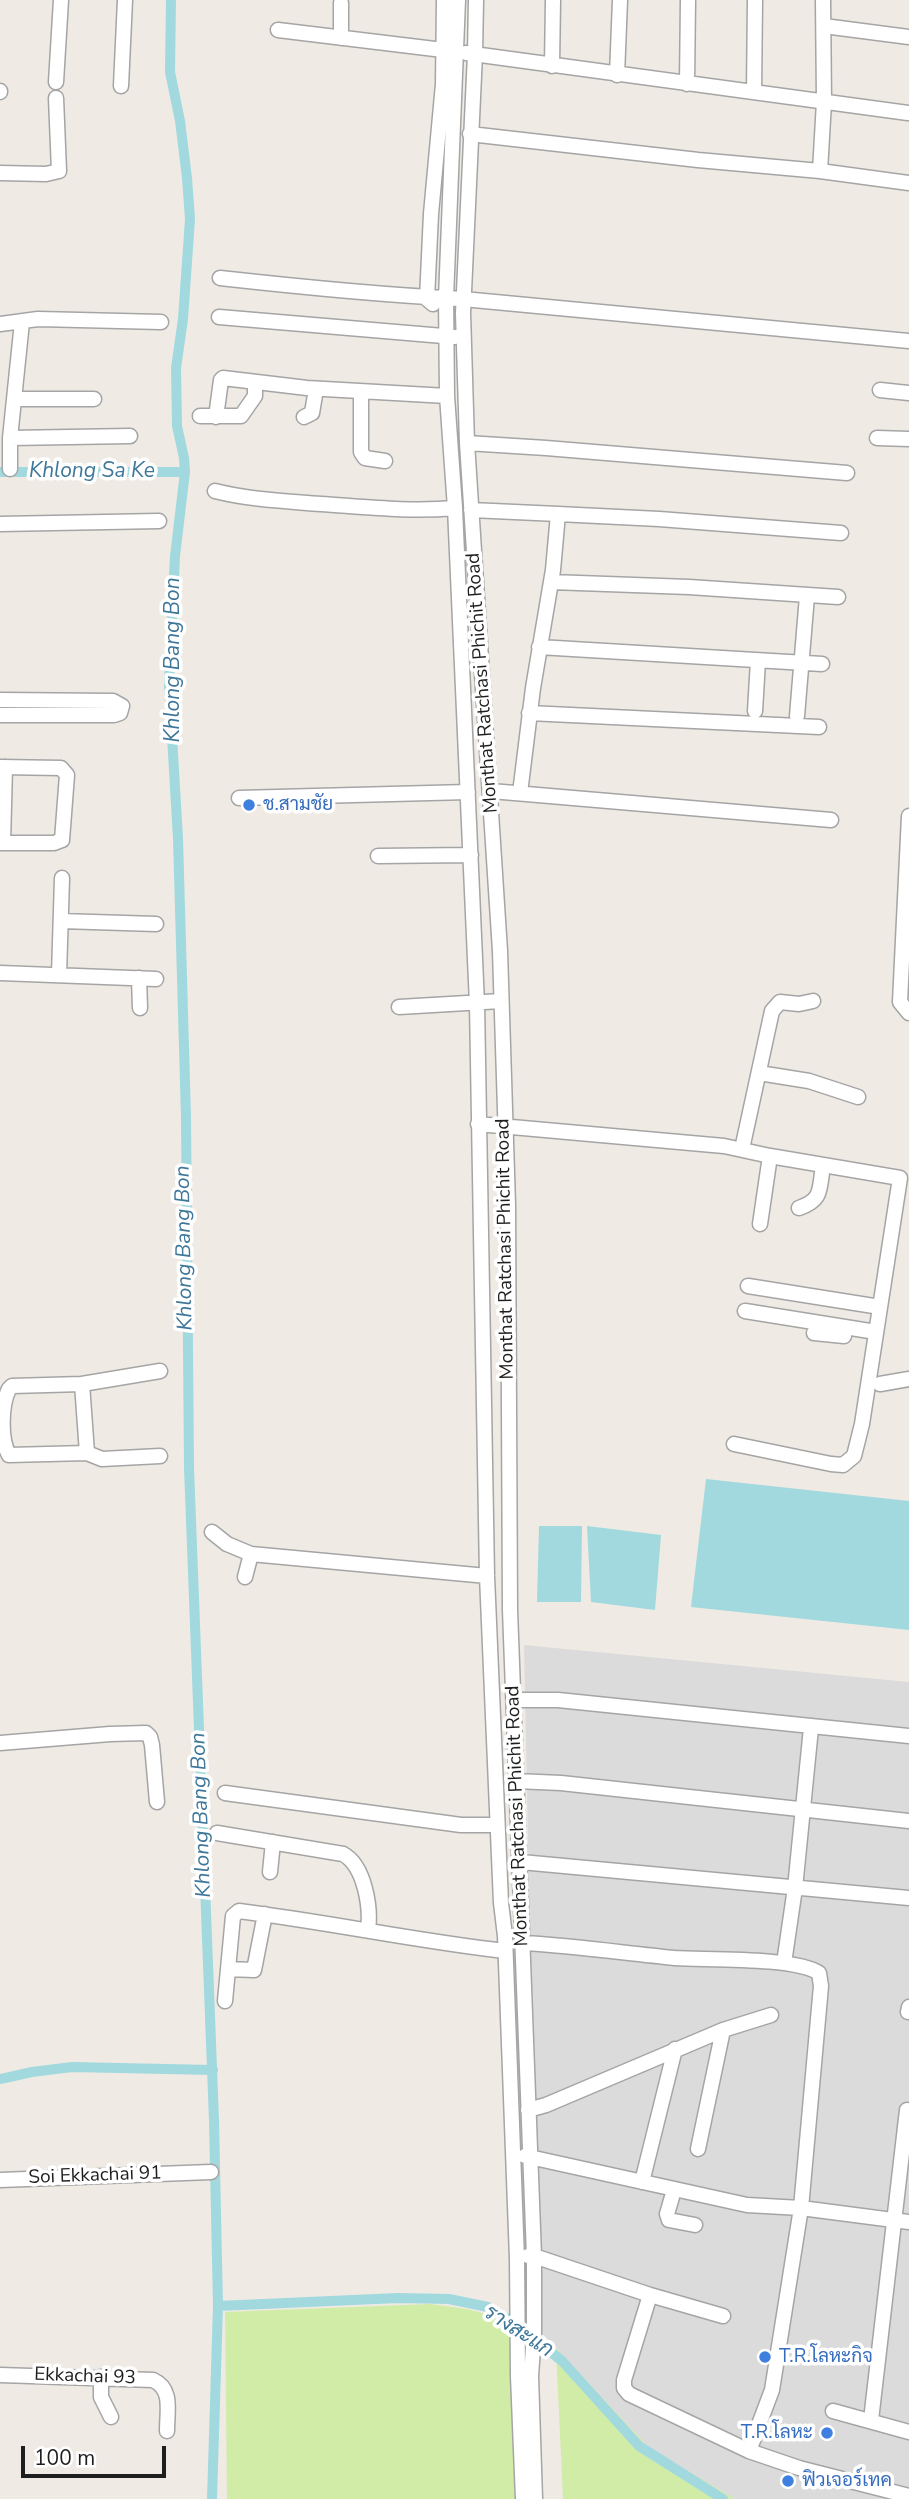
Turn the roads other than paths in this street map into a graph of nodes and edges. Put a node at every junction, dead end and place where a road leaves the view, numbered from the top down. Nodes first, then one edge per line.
1 (61, 0) edge
2 (125, 0) edge
3 (444, 0) edge
4 (458, 0) edge
5 (475, 0) edge
6 (553, 0) edge
7 (620, 0) edge
8 (688, 0) edge
9 (755, 0) edge
10 (823, 0) edge
11 (341, 3) dead end
12 (824, 26) junction
13 (278, 30) dead end
14 (909, 37) edge
15 (341, 38) junction
16 (451, 51) junction
17 (475, 54) junction
18 (552, 66) junction
19 (617, 75) junction
20 (56, 82) dead end
21 (687, 84) junction
22 (121, 86) dead end
23 (754, 92) junction
24 (55, 98) dead end
25 (824, 102) junction
26 (908, 113) edge
27 (470, 134) junction
28 (820, 171) junction
29 (0, 173) edge
30 (909, 183) edge
31 (220, 278) dead end
32 (446, 298) junction
33 (427, 299) junction
34 (463, 299) junction
35 (219, 317) dead end
36 (446, 318) junction
37 (22, 322) junction
38 (162, 322) dead end
39 (0, 324) edge
40 (446, 336) junction
41 (463, 337) junction
42 (909, 341) edge
43 (255, 382) junction
44 (465, 386) junction
45 (316, 389) junction
46 (880, 390) dead end
47 (447, 391) junction
48 (361, 392) junction
49 (909, 393) edge
50 (14, 399) junction
51 (94, 399) dead end
52 (200, 416) dead end
53 (216, 417) junction
54 (304, 417) dead end
55 (130, 436) dead end
56 (10, 438) junction
57 (877, 438) dead end
58 (909, 439) edge
59 (467, 443) junction
60 (385, 461) dead end
61 (10, 470) dead end
62 (848, 473) dead end
63 (215, 491) dead end
64 (455, 508) junction
65 (471, 510) junction
66 (558, 514) junction
67 (159, 521) dead end
68 (0, 524) edge
69 (841, 533) dead end
70 (551, 582) junction
71 (807, 596) junction
72 (838, 597) dead end
73 (539, 647) junction
74 (758, 661) junction
75 (800, 663) junction
76 (822, 664) dead end
77 (0, 700) edge
78 (755, 711) dead end
79 (529, 713) junction
80 (0, 715) edge
81 (797, 716) dead end
82 (818, 727) dead end
83 (2, 767) edge
84 (491, 791) junction
85 (468, 792) junction
86 (520, 793) junction
87 (239, 798) dead end
88 (909, 816) edge
89 (831, 820) dead end
90 (1, 843) edge
91 (908, 848) edge
92 (471, 855) junction
93 (378, 856) dead end
94 (62, 878) dead end
95 (61, 921) junction
96 (156, 924) dead end
97 (0, 972) edge
98 (59, 975) junction
99 (139, 978) junction
100 (156, 979) dead end
101 (501, 1001) junction
102 (813, 1001) dead end
103 (477, 1004) junction
104 (398, 1007) dead end
105 (139, 1008) dead end
106 (909, 1013) edge
107 (759, 1073) junction
108 (858, 1097) dead end
109 (478, 1124) junction
110 (505, 1125) junction
111 (742, 1149) junction
112 (770, 1156) junction
113 (823, 1166) junction
114 (904, 1179) edge
115 (799, 1208) dead end
116 (760, 1224) dead end
117 (748, 1286) dead end
118 (880, 1307) junction
119 (745, 1311) dead end
120 (860, 1330) junction
121 (876, 1332) junction
122 (814, 1333) dead end
123 (160, 1371) dead end
124 (909, 1380) edge
125 (82, 1384) junction
126 (880, 1384) dead end
127 (2, 1426) edge
128 (734, 1444) dead end
129 (87, 1453) junction
130 (160, 1456) dead end
131 (212, 1532) dead end
132 (251, 1554) junction
133 (487, 1576) junction
134 (245, 1577) dead end
135 (513, 1700) junction
136 (811, 1728) junction
137 (909, 1736) edge
138 (0, 1743) edge
139 (516, 1781) junction
140 (225, 1793) dead end
141 (157, 1802) dead end
142 (803, 1810) junction
143 (909, 1821) edge
144 (497, 1825) junction
145 (217, 1833) dead end
146 (273, 1842) junction
147 (521, 1862) junction
148 (270, 1872) dead end
149 (794, 1888) junction
150 (909, 1898) edge
151 (265, 1914) junction
152 (368, 1930) junction
153 (524, 1943) junction
154 (505, 1951) junction
155 (784, 1964) junction
156 (228, 1969) junction
157 (225, 2001) dead end
158 (771, 2015) dead end
159 (723, 2030) junction
160 (675, 2049) junction
161 (528, 2110) junction
162 (908, 2110) edge
163 (698, 2149) dead end
164 (512, 2155) junction
165 (531, 2157) junction
166 (209, 2172) dead end
167 (0, 2180) edge
168 (642, 2182) junction
169 (674, 2190) junction
170 (801, 2208) junction
171 (902, 2221) edge
172 (695, 2225) dead end
173 (517, 2256) junction
174 (534, 2256) junction
175 (650, 2295) junction
176 (534, 2311) junction
177 (723, 2316) dead end
178 (517, 2318) junction
179 (527, 2372) junction
180 (0, 2375) edge
181 (101, 2377) junction
182 (833, 2411) dead end
183 (111, 2417) dead end
184 (871, 2420) junction
185 (167, 2431) dead end
186 (909, 2432) edge
187 (749, 2451) junction
188 (909, 2496) edge
189 (523, 2499) edge
190 (535, 2499) edge

1 - 20 street
2 - 22 street
3 - 16 street, Monthat Ratchasi Phichit Road
4 - 16 street, Monthat Ratchasi Phichit Road
5 - 17 street, Monthat Ratchasi Phichit Road
6 - 18 street
7 - 19 street
8 - 21 street
9 - 23 street
10 - 12 street
11 - 15 street
12 - 14 street
12 - 25 street
13 - 15 street
15 - 16 street
16 - 17 street
16 - 32 street, Monthat Ratchasi Phichit Road
16 - 33 street, Monthat Ratchasi Phichit Road
17 - 18 street
17 - 27 street, Monthat Ratchasi Phichit Road
18 - 19 street
19 - 21 street
21 - 23 street
23 - 25 street
24 - 29 street
25 - 26 street
25 - 28 street
27 - 28 street
27 - 34 street, Monthat Ratchasi Phichit Road
28 - 30 street
31 - 33 street
32 - 33 street
32 - 34 street
32 - 36 street, Monthat Ratchasi Phichit Road
33 - 36 street
34 - 41 street, Monthat Ratchasi Phichit Road
34 - 42 street
35 - 40 street
36 - 40 street, Monthat Ratchasi Phichit Road
37 - 38 street
37 - 39 street
37 - 50 street
40 - 41 street
40 - 47 street, Monthat Ratchasi Phichit Road
41 - 44 street, Monthat Ratchasi Phichit Road
43 - 45 street
43 - 53 street
43 - 53 street
44 - 47 street
44 - 59 street, Monthat Ratchasi Phichit Road
45 - 48 street
45 - 54 street
46 - 49 street
47 - 48 street
47 - 64 street, Monthat Ratchasi Phichit Road
48 - 60 street
50 - 51 street
50 - 56 street
52 - 53 street
55 - 56 street
56 - 61 street
57 - 58 street
59 - 62 street
59 - 65 street, Monthat Ratchasi Phichit Road
63 - 64 street
64 - 85 street, Monthat Ratchasi Phichit Road
65 - 66 street
65 - 84 street, Monthat Ratchasi Phichit Road
66 - 69 street
66 - 70 street
67 - 68 street
70 - 71 street
70 - 73 street
71 - 72 street
71 - 75 street
73 - 74 street
73 - 79 street
74 - 75 street
74 - 78 street
75 - 76 street
75 - 81 street
77 - 80 street
79 - 82 street
79 - 86 street
83 - 90 street
83 - 90 street
84 - 86 street
84 - 101 street, Monthat Ratchasi Phichit Road
85 - 87 street
85 - 92 street, Monthat Ratchasi Phichit Road
86 - 89 street
88 - 91 street
91 - 106 street
92 - 93 street
92 - 103 street, Monthat Ratchasi Phichit Road
94 - 95 street
95 - 96 street
95 - 98 street
97 - 98 street
98 - 99 street
99 - 100 street
99 - 105 street
101 - 103 street
101 - 110 street, Monthat Ratchasi Phichit Road
102 - 107 street
103 - 104 street
103 - 109 street, Monthat Ratchasi Phichit Road
107 - 108 street
107 - 111 street
109 - 110 street
109 - 133 street, Monthat Ratchasi Phichit Road
110 - 111 street
110 - 135 street, Monthat Ratchasi Phichit Road
111 - 112 street
112 - 113 street
112 - 116 street
113 - 114 street
113 - 115 street
114 - 118 street
117 - 118 street
118 - 121 street
119 - 120 street
120 - 121 street
120 - 122 street
121 - 128 street
123 - 125 street
124 - 126 street
125 - 127 street
125 - 129 street
127 - 129 street
129 - 130 street
131 - 132 street
132 - 133 street
132 - 134 street
133 - 144 street, Monthat Ratchasi Phichit Road
135 - 136 street
135 - 139 street, Monthat Ratchasi Phichit Road
136 - 137 street
136 - 142 street
138 - 141 street
139 - 142 street
139 - 147 street, Monthat Ratchasi Phichit Road
140 - 144 street
142 - 143 street
142 - 149 street
144 - 154 street, Monthat Ratchasi Phichit Road
145 - 146 street
146 - 148 street
146 - 152 street
147 - 149 street
147 - 153 street, Monthat Ratchasi Phichit Road
149 - 150 street
149 - 155 street
151 - 152 street
151 - 156 street
151 - 156 street
152 - 154 street
153 - 155 street
153 - 161 street, Monthat Ratchasi Phichit Road
154 - 164 street, Monthat Ratchasi Phichit Road
155 - 170 street
156 - 157 street
158 - 159 street
159 - 160 street
159 - 163 street
160 - 161 street
160 - 168 street
161 - 165 street, Monthat Ratchasi Phichit Road
162 - 171 street
164 - 165 street
164 - 173 street, Monthat Ratchasi Phichit Road
165 - 168 street
165 - 174 street, Monthat Ratchasi Phichit Road
166 - 167 street, Soi Ekkachai 91
168 - 169 street
169 - 170 street
169 - 172 street
170 - 171 street
170 - 187 street
171 - 184 street
173 - 174 street
173 - 178 street, Monthat Ratchasi Phichit Road
174 - 175 street
174 - 176 street, Monthat Ratchasi Phichit Road
175 - 177 street
175 - 187 street
176 - 178 street
176 - 179 street, Monthat Ratchasi Phichit Road
178 - 179 street, Monthat Ratchasi Phichit Road
179 - 189 street, Monthat Ratchasi Phichit Road
179 - 190 street, Monthat Ratchasi Phichit Road
180 - 181 street, Ekkachai 93
181 - 183 street
181 - 185 street, Ekkachai 93
182 - 184 street
184 - 186 street
187 - 188 street

